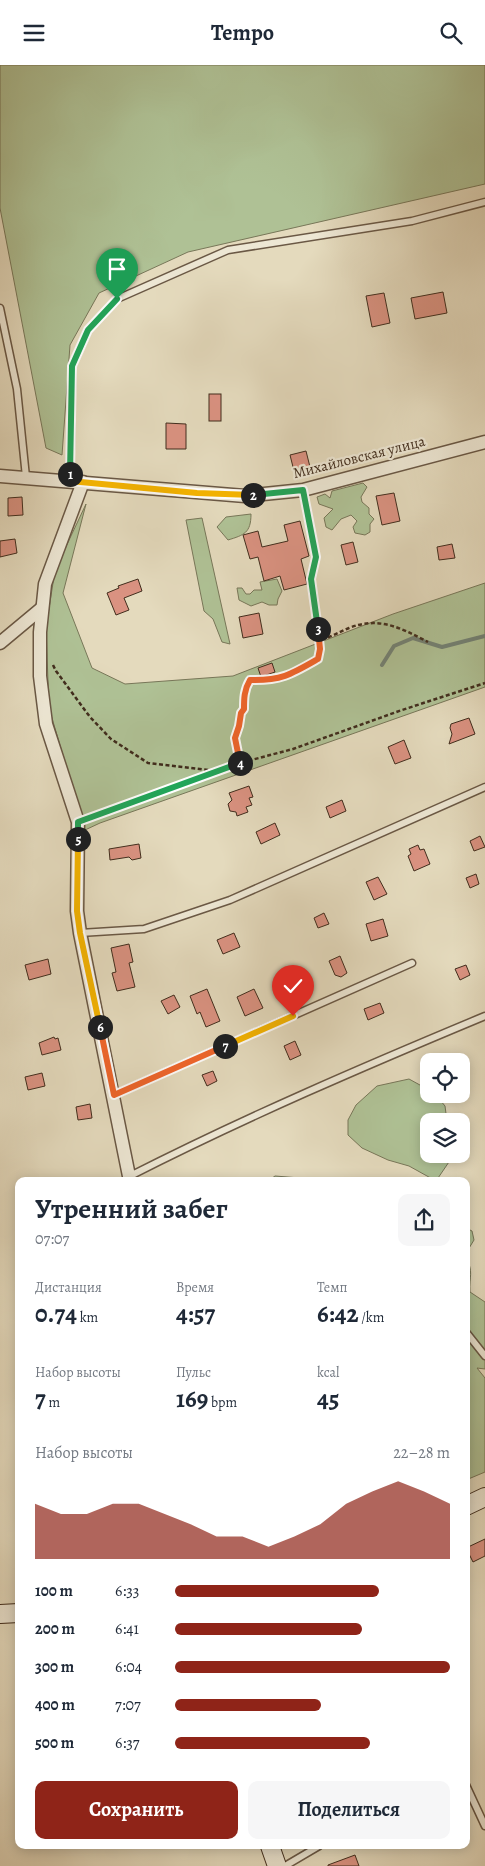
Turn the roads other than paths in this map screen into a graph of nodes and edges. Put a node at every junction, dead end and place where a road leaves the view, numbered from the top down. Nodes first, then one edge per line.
1 (485, 202) edge
2 (0, 308) edge
3 (485, 442) edge
4 (0, 476) edge
5 (26, 477) junction
6 (76, 481) junction
7 (42, 608) junction
8 (0, 643) edge
9 (485, 787) edge
10 (80, 933) junction
11 (412, 963) dead end
12 (485, 1016) edge
13 (114, 1095) junction
14 (130, 1177) edge
15 (132, 1177) edge
16 (470, 1337) edge
17 (485, 1356) edge
18 (485, 1497) edge
19 (470, 1505) edge
20 (15, 1613) edge
21 (0, 1614) edge
22 (470, 1793) edge
23 (485, 1825) edge
24 (271, 1849) edge
25 (313, 1849) edge
26 (277, 1866) edge
27 (285, 1866) edge

1 - 6 lane
2 - 5 lane
3 - 6 street, Михайловская улица
4 - 5 street, Михайловская улица
5 - 6 street, Михайловская улица
6 - 7 street
7 - 8 street
7 - 10 street
9 - 10 lane
10 - 13 street
11 - 13 lane
12 - 15 lane
13 - 14 street
16 - 17 lane
18 - 19 main road
20 - 21 main road
22 - 23 lane
24 - 26 main road
25 - 27 lane

